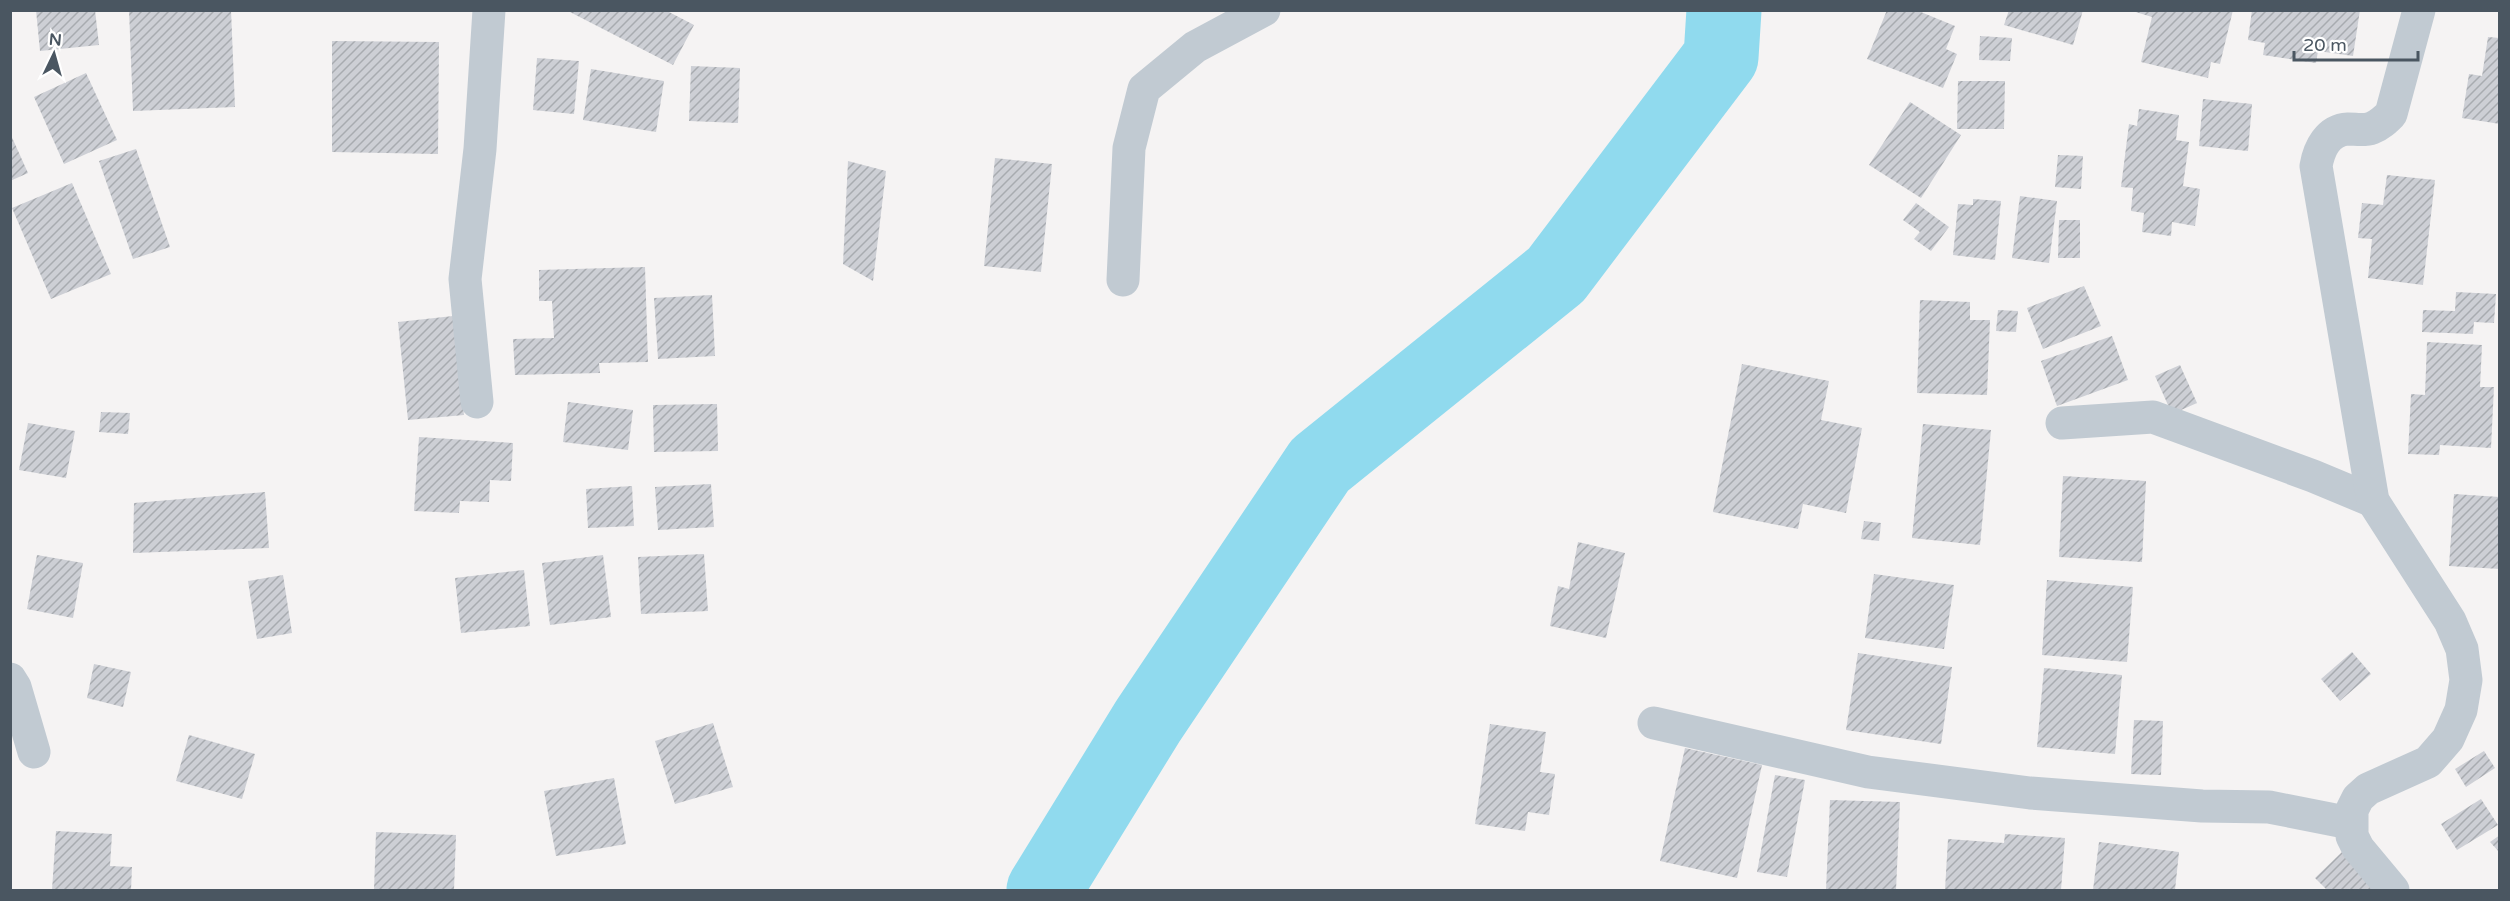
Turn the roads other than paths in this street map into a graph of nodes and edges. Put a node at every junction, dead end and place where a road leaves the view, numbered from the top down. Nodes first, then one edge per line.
1 (489, 10) edge
2 (1264, 10) edge
3 (2419, 10) edge
4 (1123, 280) dead end
5 (477, 402) dead end
6 (2062, 423) dead end
7 (2373, 501) junction
8 (10, 679) edge
9 (1654, 723) dead end
10 (34, 752) dead end
11 (2350, 823) junction
12 (2393, 891) edge

1 - 5 street
2 - 4 street
3 - 7 street
6 - 7 street
7 - 11 street
8 - 10 street
9 - 11 street
11 - 12 street

